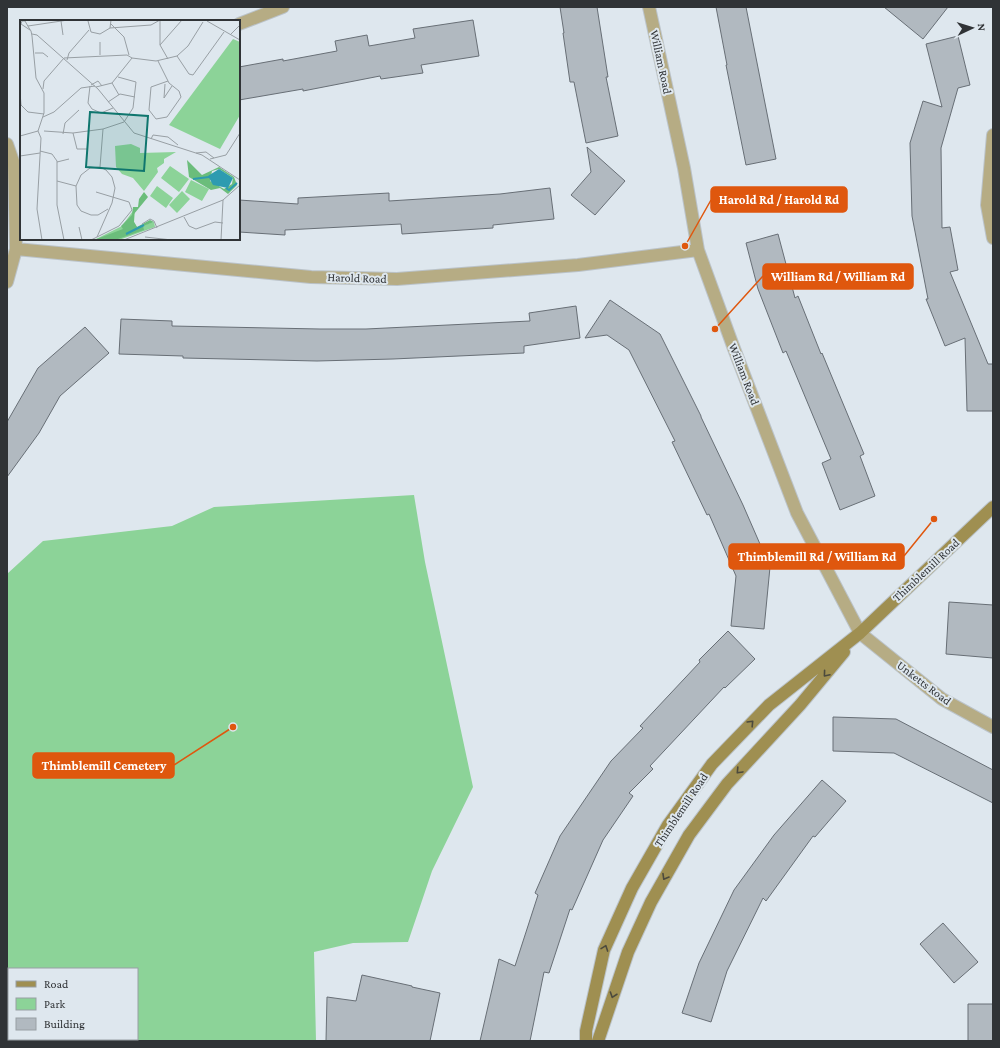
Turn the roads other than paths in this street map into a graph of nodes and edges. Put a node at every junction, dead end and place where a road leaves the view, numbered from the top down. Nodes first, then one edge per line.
1 (283, 7) edge
2 (649, 7) edge
3 (240, 24) edge
4 (993, 135) edge
5 (7, 144) edge
6 (993, 238) edge
7 (16, 249) junction
8 (698, 250) junction
9 (7, 282) edge
10 (993, 507) edge
11 (860, 633) junction
12 (993, 727) edge
13 (586, 1041) edge
14 (598, 1041) edge

1 - 3 street
2 - 8 street, William Road
4 - 6 street
5 - 7 street
7 - 8 street, Harold Road
7 - 9 street
8 - 11 street, William Road
10 - 11 main road, Thimblemill Road
11 - 12 street, Unketts Road
13 -> 11 main road, Thimblemill Road
11 -> 14 main road, Thimblemill Road

